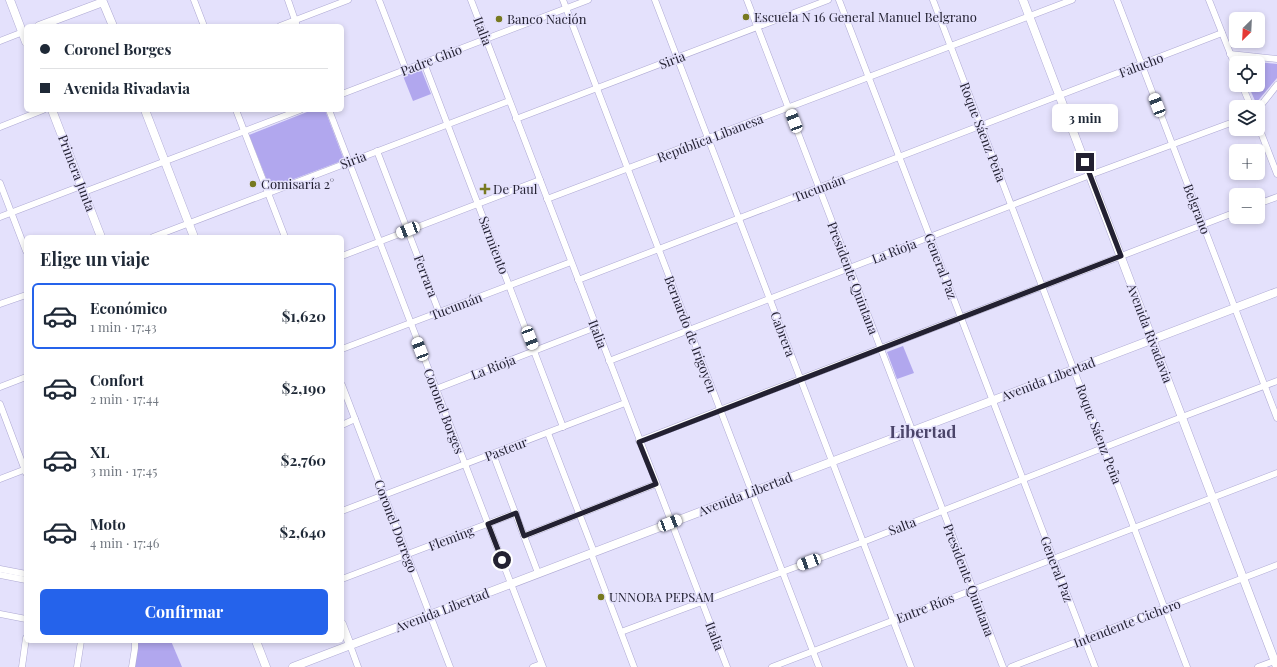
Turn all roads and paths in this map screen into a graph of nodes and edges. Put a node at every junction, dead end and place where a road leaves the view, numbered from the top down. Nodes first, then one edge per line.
1 (10, 0) edge
2 (194, 0) edge
3 (288, 0) edge
4 (348, 0) edge
5 (379, 0) edge
6 (471, 0) edge
7 (563, 0) edge
8 (588, 0) edge
9 (655, 0) edge
10 (747, 0) edge
11 (828, 0) edge
12 (838, 0) edge
13 (932, 0) edge
14 (1023, 0) edge
15 (1072, 0) edge
16 (1117, 0) edge
17 (1209, 0) edge
18 (106, 1) edge
19 (566, 8) junction
20 (1029, 16) junction
21 (296, 23) edge
22 (44, 24) edge
23 (112, 24) edge
24 (203, 24) edge
25 (758, 27) junction
26 (24, 32) edge
27 (1222, 33) junction
28 (486, 39) junction
29 (0, 41) edge
30 (950, 46) junction
31 (1230, 54) joint
32 (677, 58) junction
33 (1277, 59) edge
34 (424, 63) junction
35 (1142, 64) junction
36 (406, 70) junction
37 (868, 78) junction
38 (1277, 85) edge
39 (597, 88) junction
40 (344, 93) edge
41 (1060, 96) junction
42 (1265, 100) edge
43 (509, 101) junction
44 (788, 108) junction
45 (38, 112) edge
46 (55, 112) edge
47 (146, 112) edge
48 (237, 112) edge
49 (295, 112) edge
50 (330, 112) edge
51 (516, 119) junction
52 (448, 124) junction
53 (1229, 124) edge
54 (0, 127) edge
55 (981, 127) junction
56 (244, 131) junction
57 (1262, 136) edge
58 (708, 138) junction
59 (1172, 145) junction
60 (378, 151) junction
61 (899, 158) junction
62 (165, 161) junction
63 (349, 162) junction
64 (628, 169) junction
65 (1277, 174) edge
66 (1090, 175) junction
67 (540, 180) junction
68 (0, 183) edge
69 (819, 188) junction
70 (82, 189) junction
71 (268, 193) junction
72 (1277, 197) edge
73 (547, 200) junction
74 (1265, 201) edge
75 (478, 204) junction
76 (1011, 206) junction
77 (11, 212) junction
78 (1229, 215) edge
79 (0, 217) edge
80 (739, 219) junction
81 (188, 223) junction
82 (1203, 225) junction
83 (408, 230) junction
84 (100, 235) edge
85 (158, 235) edge
86 (193, 235) edge
87 (284, 235) edge
88 (930, 237) junction
89 (379, 242) junction
90 (24, 246) edge
91 (658, 250) junction
92 (344, 255) edge
93 (1121, 256) junction
94 (571, 262) junction
95 (850, 268) junction
96 (578, 280) junction
97 (509, 285) junction
98 (1042, 286) junction
99 (1277, 292) edge
100 (24, 296) edge
101 (769, 299) junction
102 (0, 304) edge
103 (1235, 308) junction
104 (440, 312) junction
105 (960, 318) junction
106 (410, 323) junction
107 (596, 327) junction
108 (689, 330) junction
109 (1152, 340) junction
110 (344, 348) edge
111 (880, 349) junction
112 (534, 351) junction
113 (609, 361) junction
114 (1074, 370) junction
115 (24, 378) edge
116 (800, 380) junction
117 (1277, 381) edge
118 (1264, 386) junction
119 (0, 387) edge
120 (436, 389) junction
121 (344, 390) edge
122 (992, 400) junction
123 (625, 403) junction
124 (0, 404) edge
125 (720, 410) junction
126 (1182, 416) junction
127 (1277, 418) edge
128 (355, 420) junction
129 (344, 424) edge
130 (563, 426) junction
131 (912, 431) junction
132 (548, 433) junction
133 (639, 442) junction
134 (1104, 447) junction
135 (493, 454) junction
136 (832, 461) junction
137 (465, 464) junction
138 (24, 465) edge
139 (24, 471) edge
140 (1277, 473) edge
141 (0, 479) edge
142 (1022, 479) junction
143 (656, 484) junction
144 (751, 492) junction
145 (384, 495) junction
146 (1213, 498) junction
147 (344, 510) edge
148 (943, 510) junction
149 (516, 513) junction
150 (580, 514) junction
151 (670, 523) junction
152 (488, 524) junction
153 (1134, 528) junction
154 (524, 536) junction
155 (863, 542) junction
156 (593, 552) junction
157 (407, 554) junction
158 (1053, 559) junction
159 (1277, 565) edge
160 (0, 569) edge
161 (782, 572) junction
162 (538, 573) junction
163 (24, 574) edge
164 (0, 575) edge
165 (344, 578) edge
166 (1243, 578) junction
167 (24, 580) edge
168 (511, 584) junction
169 (973, 590) junction
170 (701, 602) junction
171 (1165, 608) junction
172 (0, 614) edge
173 (430, 615) junction
174 (24, 619) edge
175 (893, 620) junction
176 (344, 629) edge
177 (621, 632) junction
178 (1084, 639) junction
179 (25, 643) edge
180 (81, 643) edge
181 (135, 643) edge
182 (257, 643) edge
183 (350, 645) junction
184 (813, 651) junction
185 (1276, 663) edge
186 (542, 665) edge
187 (22, 667) edge
188 (77, 667) edge
189 (132, 667) edge
190 (266, 667) edge
191 (293, 667) edge
192 (358, 667) edge
193 (450, 667) edge
194 (533, 667) edge
195 (634, 667) edge
196 (727, 667) edge
197 (772, 667) edge
198 (819, 667) edge
199 (911, 667) edge
200 (1003, 667) edge
201 (1011, 667) edge
202 (1095, 667) edge
203 (1188, 667) edge
204 (1258, 667) edge

1 - 26 main road
2 - 24 street
3 - 21 street
4 - 21 street
5 - 36 street
6 - 28 street, Italia
7 - 19 street, Bernardo de Irigoyen
8 - 19 street, Padre Ghio
9 - 32 street, Cabrera
10 - 25 street, Presidente Quintana
11 - 25 street, Siria
12 - 37 street, General Paz
13 - 30 street, Roque Sáenz Peña
14 - 20 main road, Avenida Rivadavia
15 - 20 street, República Libanesa
16 - 35 street, Belgrano
17 - 27 street
18 - 22 main road
18 - 23 main road
19 - 28 street, Padre Ghio
19 - 39 street, Bernardo de Irigoyen
20 - 30 street, República Libanesa
20 - 41 main road, Avenida Rivadavia
25 - 32 street, Siria
25 - 44 street, Presidente Quintana
26 - 29 street
27 - 31 street
27 - 35 street, Falucho
28 - 34 street, Padre Ghio
28 - 43 street, Italia
30 - 37 street, República Libanesa
30 - 55 street, Roque Sáenz Peña
31 - 33 street
32 - 39 street, Siria
32 - 58 street, Cabrera
34 - 36 street, Padre Ghio
34 - 52 street, Sarmiento
35 - 41 street, Falucho
35 - 59 street, Belgrano
36 - 40 street, Padre Ghio
37 - 44 street, República Libanesa
37 - 61 street, General Paz
38 - 42 street
39 - 51 street, Siria
39 - 64 street, Bernardo de Irigoyen
41 - 55 street, Tucumán
41 - 66 main road, Avenida Rivadavia
43 - 51 street, Italia
43 - 52 street, Siria
44 - 58 street, República Libanesa
44 - 69 street, Presidente Quintana
45 - 54 street
46 - 70 main road, Primera Junta
47 - 62 main road
48 - 56 street
49 - 56 street
50 - 63 street, Coronel Borges
51 - 67 street, Italia
52 - 60 street, Siria
52 - 75 street, Sarmiento
53 - 59 street, La Rioja
55 - 61 street, Tucumán
55 - 76 street, Roque Sáenz Peña
56 - 62 street
56 - 71 street
57 - 65 street
58 - 64 street, República Libanesa
58 - 80 street, Cabrera
59 - 66 street, La Rioja
59 - 82 street, Belgrano
60 - 63 street, Siria
60 - 83 street, Ferrara
61 - 69 street, Tucumán
61 - 88 street, General Paz
62 - 70 street
62 - 81 main road
63 - 71 street, Siria
63 - 89 street, Coronel Borges
64 - 73 street, República Libanesa
64 - 91 street, Bernardo de Irigoyen
66 - 76 street, La Rioja
66 - 93 main road, Avenida Rivadavia
67 - 73 street, Italia
67 - 75 street
68 - 77 street
69 - 80 street, Tucumán
69 - 95 street, Presidente Quintana
70 - 77 street
70 - 84 main road, Primera Junta
71 - 81 street, Siria
71 - 87 street
72 - 74 street
73 - 94 street, Italia
75 - 83 street
75 - 97 street, Sarmiento
76 - 88 street, La Rioja
76 - 98 street, Roque Sáenz Peña
77 - 79 street
77 - 90 street
78 - 82 street
80 - 91 street, Tucumán
80 - 101 street, Cabrera
81 - 85 street, Siria
81 - 86 main road
82 - 93 street
82 - 103 street, Belgrano
83 - 89 street
83 - 104 street, Ferrara
88 - 95 street, La Rioja
88 - 105 street, General Paz
89 - 92 street
89 - 106 street, Coronel Borges
91 - 96 street, Tucumán
91 - 108 street, Bernardo de Irigoyen
93 - 98 street
93 - 109 main road, Avenida Rivadavia
94 - 96 street, Italia
94 - 97 street, Tucumán
95 - 101 street, La Rioja
95 - 111 street, Presidente Quintana
96 - 107 street, Italia
97 - 104 street, Tucumán
97 - 112 street, Sarmiento
98 - 105 street
98 - 114 street, Roque Sáenz Peña
99 - 103 main road, Avenida Libertad
100 - 102 street
101 - 108 street, La Rioja
101 - 116 street, Cabrera
103 - 109 main road, Avenida Libertad
103 - 118 street, Belgrano
104 - 106 street, Tucumán
105 - 111 street
105 - 122 street, General Paz
106 - 110 street, Tucumán
106 - 120 street, Coronel Borges
107 - 112 street, La Rioja
107 - 113 street, Italia
108 - 113 street, La Rioja
108 - 125 street, Bernardo de Irigoyen
109 - 114 main road, Avenida Libertad
109 - 126 main road, Avenida Rivadavia
111 - 116 street
111 - 131 street, Presidente Quintana
112 - 120 street, La Rioja
112 - 130 street, Sarmiento
113 - 123 street, Italia
114 - 122 main road, Avenida Libertad
114 - 134 street, Roque Sáenz Peña
115 - 119 street
116 - 125 street
116 - 136 street, Cabrera
117 - 118 street, Salta
118 - 126 street, Salta
118 - 127 street, Belgrano
120 - 137 street, Coronel Borges
121 - 128 street, Coronel Dorrego
122 - 131 main road, Avenida Libertad
122 - 142 street, General Paz
123 - 130 street, Pasteur
123 - 133 street, Italia
124 - 138 street
125 - 133 street
125 - 144 street, Bernardo de Irigoyen
126 - 134 street, Salta
126 - 146 main road, Avenida Rivadavia
128 - 129 street
128 - 145 street, Coronel Dorrego
130 - 132 street, Pasteur
131 - 136 main road, Avenida Libertad
131 - 148 street, Presidente Quintana
132 - 135 street, Pasteur
132 - 150 street
133 - 143 street, Italia
134 - 142 street, Salta
134 - 153 street, Roque Sáenz Peña
135 - 137 street, Pasteur
135 - 149 street
136 - 144 main road, Avenida Libertad
136 - 155 street, Cabrera
137 - 145 street, Pasteur
137 - 152 street, Coronel Borges
139 - 141 street
140 - 146 street, Entre Ríos
142 - 148 street, Salta
142 - 158 street, General Paz
143 - 150 street
143 - 151 street, Italia
144 - 151 main road, Avenida Libertad
144 - 161 street, Bernardo de Irigoyen
145 - 147 street, Pasteur
145 - 157 street, Coronel Dorrego
146 - 153 street, Entre Ríos
146 - 166 main road, Avenida Rivadavia
148 - 155 street, Salta
148 - 169 street, Presidente Quintana
149 - 152 street, Fleming
149 - 154 street
150 - 154 street
150 - 156 street
151 - 156 main road, Avenida Libertad
151 - 170 street, Italia
152 - 157 street, Fleming
152 - 168 street, Coronel Borges
153 - 158 street, Entre Ríos
153 - 171 street, Roque Sáenz Peña
154 - 162 street
155 - 161 street, Salta
155 - 175 street, Cabrera
156 - 162 main road, Avenida Libertad
156 - 177 street
157 - 165 street, Fleming
157 - 173 street, Coronel Dorrego
158 - 169 street, Entre Ríos
158 - 178 street, General Paz
159 - 166 street, Intendente Cichero
160 - 163 street
161 - 170 street, Salta
161 - 184 street, Bernardo de Irigoyen
162 - 168 main road, Avenida Libertad
164 - 167 street
166 - 171 street, Intendente Cichero
166 - 185 main road, Avenida Rivadavia
168 - 173 main road, Avenida Libertad
168 - 186 street, Coronel Borges
169 - 175 street, Entre Ríos
169 - 200 street, Presidente Quintana
170 - 177 street, Salta
170 - 196 street, Italia
171 - 178 street, Intendente Cichero
171 - 203 street, Roque Sáenz Peña
172 - 174 street
173 - 183 main road, Avenida Libertad
173 - 193 street, Coronel Dorrego
175 - 184 street, Entre Ríos
175 - 199 street, Cabrera
176 - 183 main road
177 - 195 street
178 - 201 street, Intendente Cichero
178 - 202 street, General Paz
179 - 187 street
180 - 188 street
181 - 189 street
182 - 190 main road
183 - 191 main road, Avenida Libertad
183 - 192 street
184 - 197 street, Entre Ríos
184 - 198 street, Bernardo de Irigoyen
185 - 204 street
186 - 194 street

